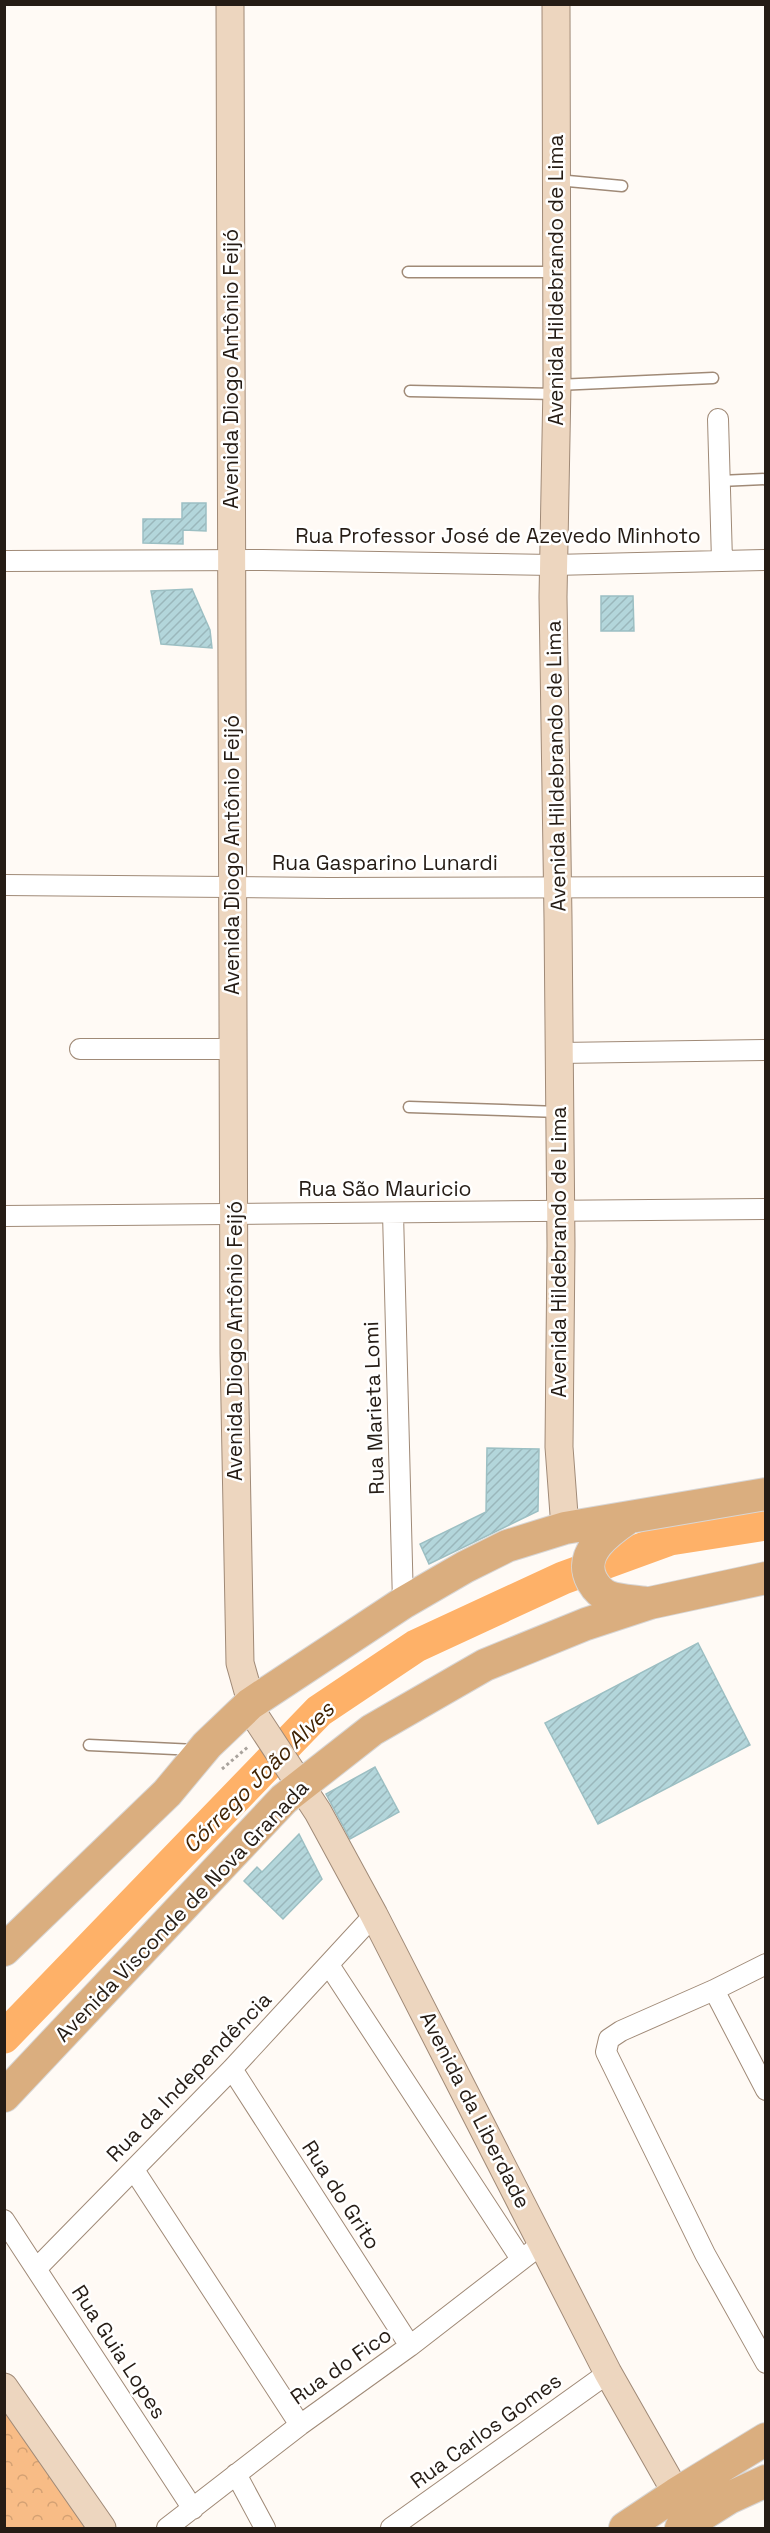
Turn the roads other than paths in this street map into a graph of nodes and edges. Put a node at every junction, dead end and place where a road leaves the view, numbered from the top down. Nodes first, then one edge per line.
1 (230, 4) edge
2 (556, 4) edge
3 (556, 180) junction
4 (622, 186) dead end
5 (408, 272) dead end
6 (556, 272) junction
7 (713, 378) dead end
8 (557, 389) junction
9 (410, 391) dead end
10 (718, 419) dead end
11 (765, 479) edge
12 (720, 482) junction
13 (231, 560) junction
14 (765, 560) edge
15 (4, 561) edge
16 (722, 561) junction
17 (553, 565) junction
18 (4, 885) edge
19 (557, 886) junction
20 (765, 887) edge
21 (231, 888) junction
22 (80, 1049) dead end
23 (232, 1049) junction
24 (765, 1050) edge
25 (559, 1053) junction
26 (409, 1107) dead end
27 (559, 1112) junction
28 (765, 1209) edge
29 (560, 1211) junction
30 (235, 1213) junction
31 (393, 1213) junction
32 (4, 1216) edge
33 (765, 1494) edge
34 (620, 1523) junction
35 (565, 1528) junction
36 (765, 1578) edge
37 (639, 1602) junction
38 (404, 1603) junction
39 (253, 1710) junction
40 (89, 1745) dead end
41 (202, 1750) junction
42 (292, 1773) junction
43 (374, 1915) junction
44 (4, 1950) edge
45 (765, 1964) edge
46 (329, 1965) junction
47 (714, 1990) junction
48 (232, 2069) junction
49 (765, 2090) edge
50 (4, 2096) edge
51 (134, 2170) junction
52 (4, 2220) edge
53 (543, 2243) junction
54 (521, 2259) junction
55 (36, 2269) junction
56 (410, 2346) junction
57 (765, 2363) edge
58 (608, 2373) junction
59 (4, 2387) edge
60 (300, 2425) junction
61 (765, 2439) edge
62 (236, 2474) junction
63 (765, 2481) edge
64 (676, 2494) junction
65 (193, 2509) junction
66 (687, 2525) edge
67 (102, 2529) edge
68 (167, 2529) edge
69 (266, 2529) edge
70 (391, 2529) edge
71 (625, 2529) edge

1 - 13 main road, Avenida Diogo Antônio Feijó
2 - 3 main road, Avenida Hildebrando de Lima
3 - 4 lane
3 - 6 main road, Avenida Hildebrando de Lima
5 - 6 lane
6 - 8 main road, Avenida Hildebrando de Lima
7 - 8 lane
8 - 9 lane
8 - 17 main road, Avenida Hildebrando de Lima
10 - 12 street
11 - 12 lane
12 - 16 street
13 - 15 street, Rua Professor José de Azevedo Minhoto
13 - 17 street, Rua Professor José de Azevedo Minhoto
13 - 21 main road, Avenida Diogo Antônio Feijó
14 - 16 street, Rua Professor José de Azevedo Minhoto
16 - 17 street, Rua Professor José de Azevedo Minhoto
17 - 19 main road, Avenida Hildebrando de Lima
18 - 21 street, Rua Gasparino Lunardi
19 - 20 street, Rua Gasparino Lunardi
19 - 21 street, Rua Gasparino Lunardi
19 - 25 main road, Avenida Hildebrando de Lima
21 - 23 main road, Avenida Diogo Antônio Feijó
22 - 23 street
23 - 30 main road, Avenida Diogo Antônio Feijó
24 - 25 street
25 - 27 main road, Avenida Hildebrando de Lima
26 - 27 lane
27 - 29 main road, Avenida Hildebrando de Lima
28 - 29 street, Rua São Mauricio
29 - 31 street, Rua São Mauricio
29 - 35 main road, Avenida Hildebrando de Lima
30 - 31 street, Rua São Mauricio
30 - 32 street, Rua São Mauricio
30 - 39 main road, Avenida Diogo Antônio Feijó
31 - 38 street, Rua Marieta Lomi
33 - 34 main road
34 - 35 main road
34 - 37 main road
35 - 38 main road
36 - 37 main road, Avenida Visconde de Nova Granada
37 - 42 main road, Avenida Visconde de Nova Granada
38 - 39 main road
39 - 41 main road
39 - 42 main road, Avenida da Liberdade
40 - 41 lane
41 - 44 main road
42 - 43 main road, Avenida da Liberdade
42 - 50 main road, Avenida Visconde de Nova Granada
43 - 46 street, Rua da Independência
43 - 53 main road, Avenida da Liberdade
45 - 47 street
46 - 48 street, Rua da Independência
46 - 54 street
47 - 49 street
47 - 57 street
48 - 51 street, Rua da Independência
48 - 56 street, Rua do Grito
51 - 55 street, Rua da Independência
51 - 60 street
52 - 55 street, Rua Guia Lopes
53 - 54 street, Rua do Fico
53 - 58 main road, Avenida da Liberdade
54 - 56 street, Rua do Fico
55 - 65 street, Rua Guia Lopes
56 - 60 street, Rua do Fico
58 - 64 main road, Avenida da Liberdade
58 - 70 street, Rua Carlos Gomes
59 - 67 main road
60 - 62 street, Rua do Fico
61 - 64 main road
62 - 65 street, Rua do Fico
62 - 69 street
63 - 66 main road
64 - 66 main road, Avenida da Liberdade
64 - 71 main road
65 - 68 street, Rua do Fico

